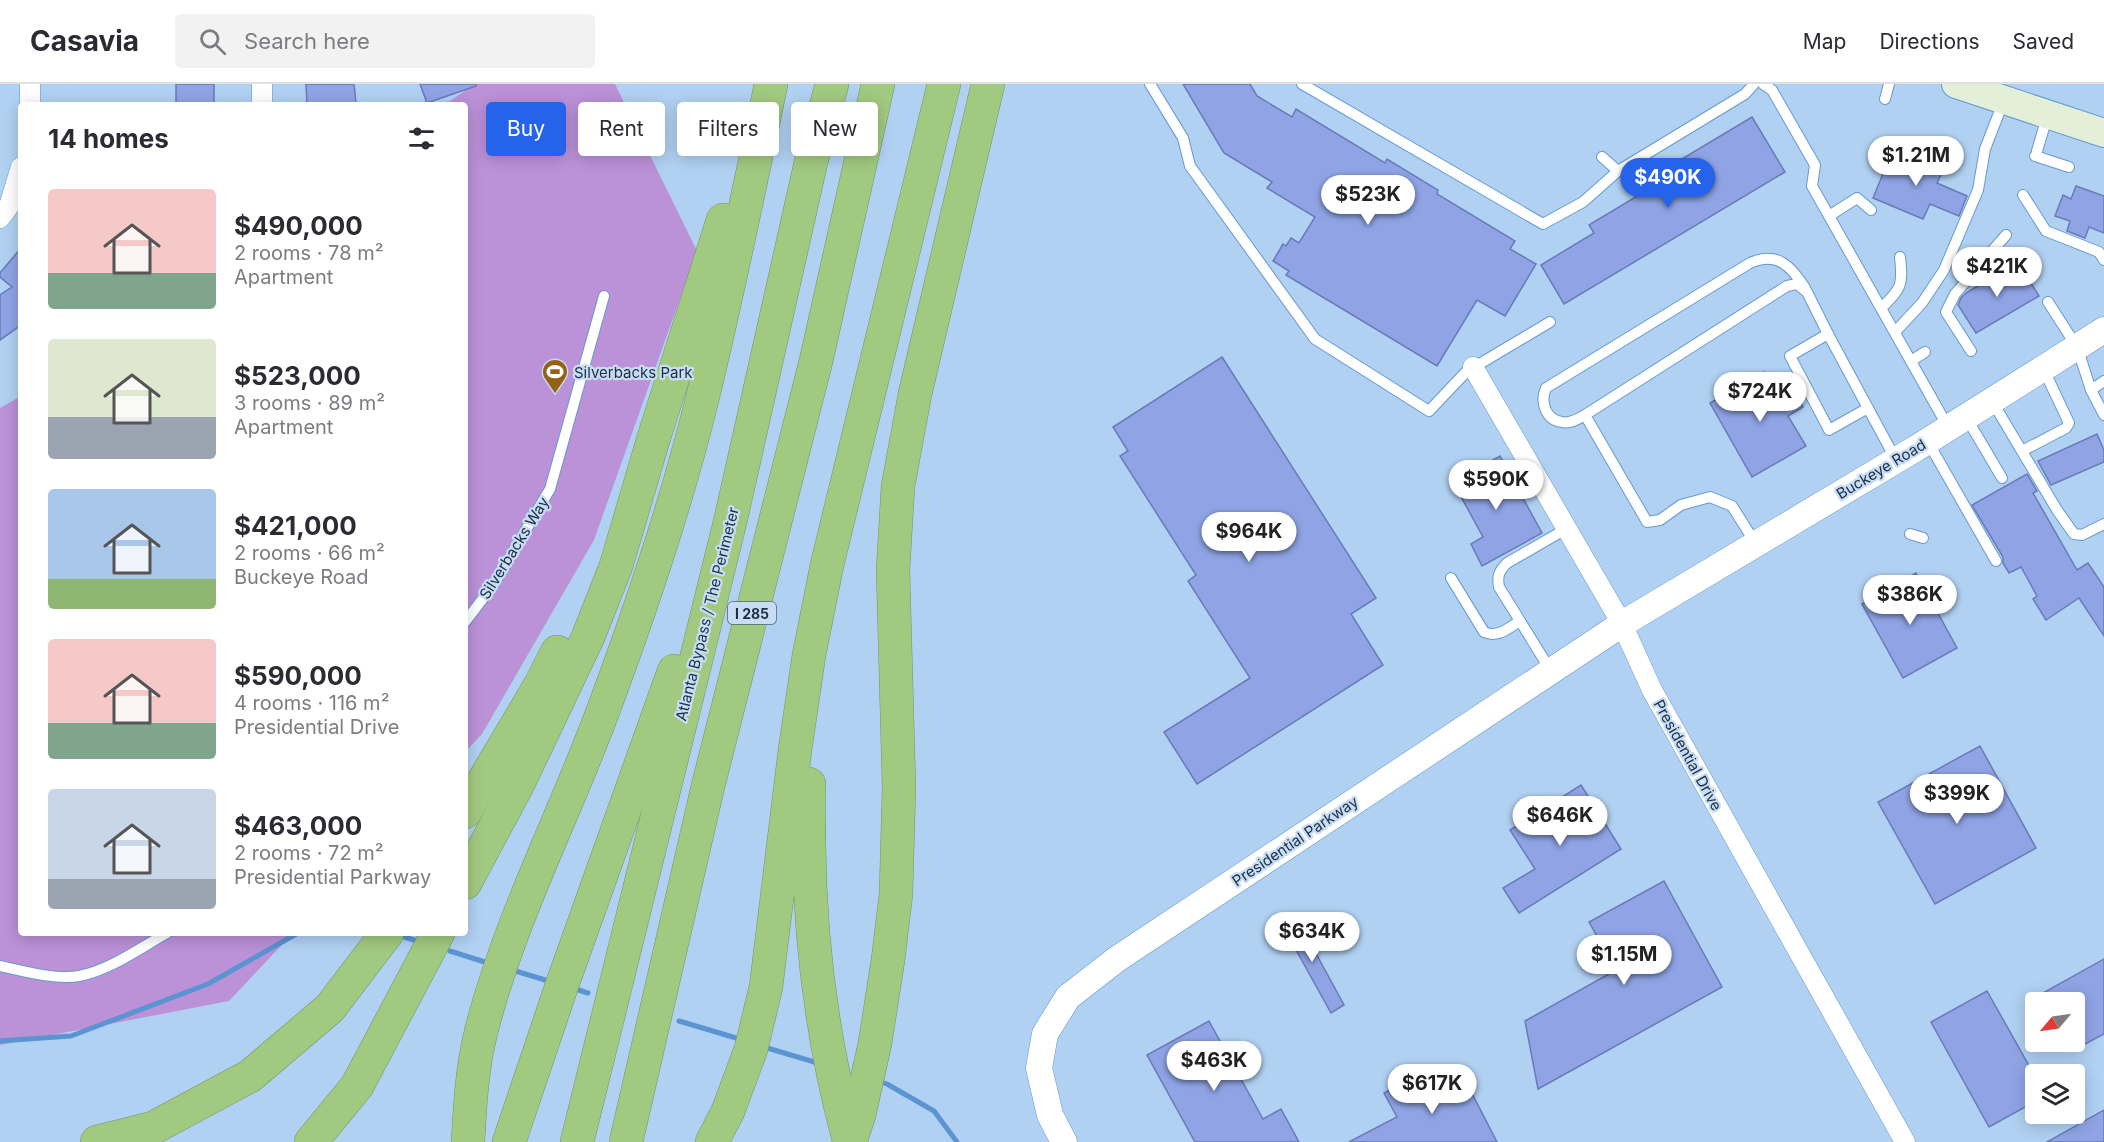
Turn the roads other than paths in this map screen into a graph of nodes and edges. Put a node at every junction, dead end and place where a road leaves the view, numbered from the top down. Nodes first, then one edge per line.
1 (30, 84) edge
2 (765, 84) edge
3 (771, 84) edge
4 (824, 84) edge
5 (832, 84) edge
6 (878, 84) edge
7 (944, 84) edge
8 (953, 84) edge
9 (988, 84) edge
10 (1150, 84) edge
11 (1302, 84) edge
12 (1754, 84) edge
13 (1763, 84) edge
14 (1889, 84) edge
15 (1956, 84) edge
16 (1886, 99) dead end
17 (2004, 100) junction
18 (30, 102) edge
19 (2048, 114) junction
20 (2104, 133) edge
21 (927, 153) junction
22 (1602, 157) dead end
23 (811, 162) junction
24 (2069, 167) dead end
25 (1618, 171) junction
26 (18, 177) edge
27 (2023, 195) dead end
28 (1871, 210) dead end
29 (1829, 216) junction
30 (0, 218) edge
31 (2006, 235) dead end
32 (1899, 257) dead end
33 (2104, 260) edge
34 (1807, 292) junction
35 (604, 296) dead end
36 (2048, 302) dead end
37 (1881, 308) junction
38 (1550, 322) dead end
39 (2104, 330) edge
40 (1894, 332) junction
41 (1828, 334) junction
42 (2077, 347) junction
43 (1971, 351) dead end
44 (1925, 352) dead end
45 (1911, 362) junction
46 (1473, 367) junction
47 (2043, 368) junction
48 (2104, 381) edge
49 (2091, 390) junction
50 (1992, 400) junction
51 (1868, 408) junction
52 (1585, 415) junction
53 (2104, 415) edge
54 (1947, 429) junction
55 (654, 437) junction
56 (2022, 451) junction
57 (1896, 461) junction
58 (2002, 478) dead end
59 (731, 518) junction
60 (2104, 524) edge
61 (1566, 529) junction
62 (1910, 534) dead end
63 (1923, 538) dead end
64 (1756, 544) junction
65 (1996, 561) dead end
66 (827, 565) junction
67 (1451, 578) dead end
68 (1656, 604) joint
69 (468, 618) edge
70 (1520, 621) junction
71 (1622, 624) junction
72 (1551, 671) junction
73 (468, 807) edge
74 (468, 877) edge
75 (162, 936) edge
76 (385, 936) edge
77 (436, 936) edge
78 (0, 966) edge
79 (97, 1142) edge
80 (311, 1142) edge
81 (468, 1142) edge
82 (509, 1142) edge
83 (577, 1142) edge
84 (626, 1142) edge
85 (712, 1142) edge
86 (850, 1142) edge
87 (1064, 1142) edge
88 (1905, 1142) edge

1 - 18 street
2 - 55 highway
3 - 81 highway
4 - 23 highway
5 - 23 highway, Atlanta Bypass / The Perimeter / I 285
6 - 84 highway, I 285
7 - 21 highway
8 - 21 highway
9 - 86 highway
10 - 46 lane
11 - 25 lane
12 - 25 lane
13 - 29 lane
14 - 16 lane
15 - 17 main road
17 - 19 main road
17 - 40 lane
19 - 20 main road
19 - 24 lane
21 - 66 highway
22 - 25 lane
23 - 59 highway, Atlanta Bypass / The Perimeter / I 285
26 - 30 street
27 - 33 lane
28 - 29 lane
29 - 37 lane
31 - 43 lane
32 - 37 lane
34 - 41 lane
34 - 52 lane
34 - 52 lane
35 - 69 lane, Silverbacks Way
36 - 42 lane
37 - 40 lane
38 - 46 lane
39 - 42 street, Buckeye Road
40 - 45 lane
41 - 51 lane
41 - 51 lane
42 - 47 street, Buckeye Road
42 - 49 lane
44 - 45 lane
45 - 54 lane
46 - 61 street, Presidential Drive
47 - 50 street, Buckeye Road
47 - 56 lane
48 - 49 lane
49 - 53 lane
50 - 54 street, Buckeye Road
50 - 56 lane
51 - 57 lane
52 - 64 lane
54 - 57 street, Buckeye Road
54 - 58 lane
54 - 65 lane
55 - 73 highway
55 - 74 highway
56 - 60 lane
57 - 64 street, Buckeye Road
59 - 82 highway
59 - 83 highway, Atlanta Bypass / The Perimeter / I 285
61 - 70 lane
61 - 71 street, Presidential Drive
62 - 63 lane
64 - 68 street, Buckeye Road
66 - 85 highway
66 - 86 highway
67 - 70 lane
68 - 71 street, Presidential Parkway
70 - 72 lane
71 - 72 street, Presidential Parkway
71 - 88 street, Presidential Drive
72 - 87 street, Presidential Parkway
75 - 78 lane
76 - 79 highway
77 - 80 highway

